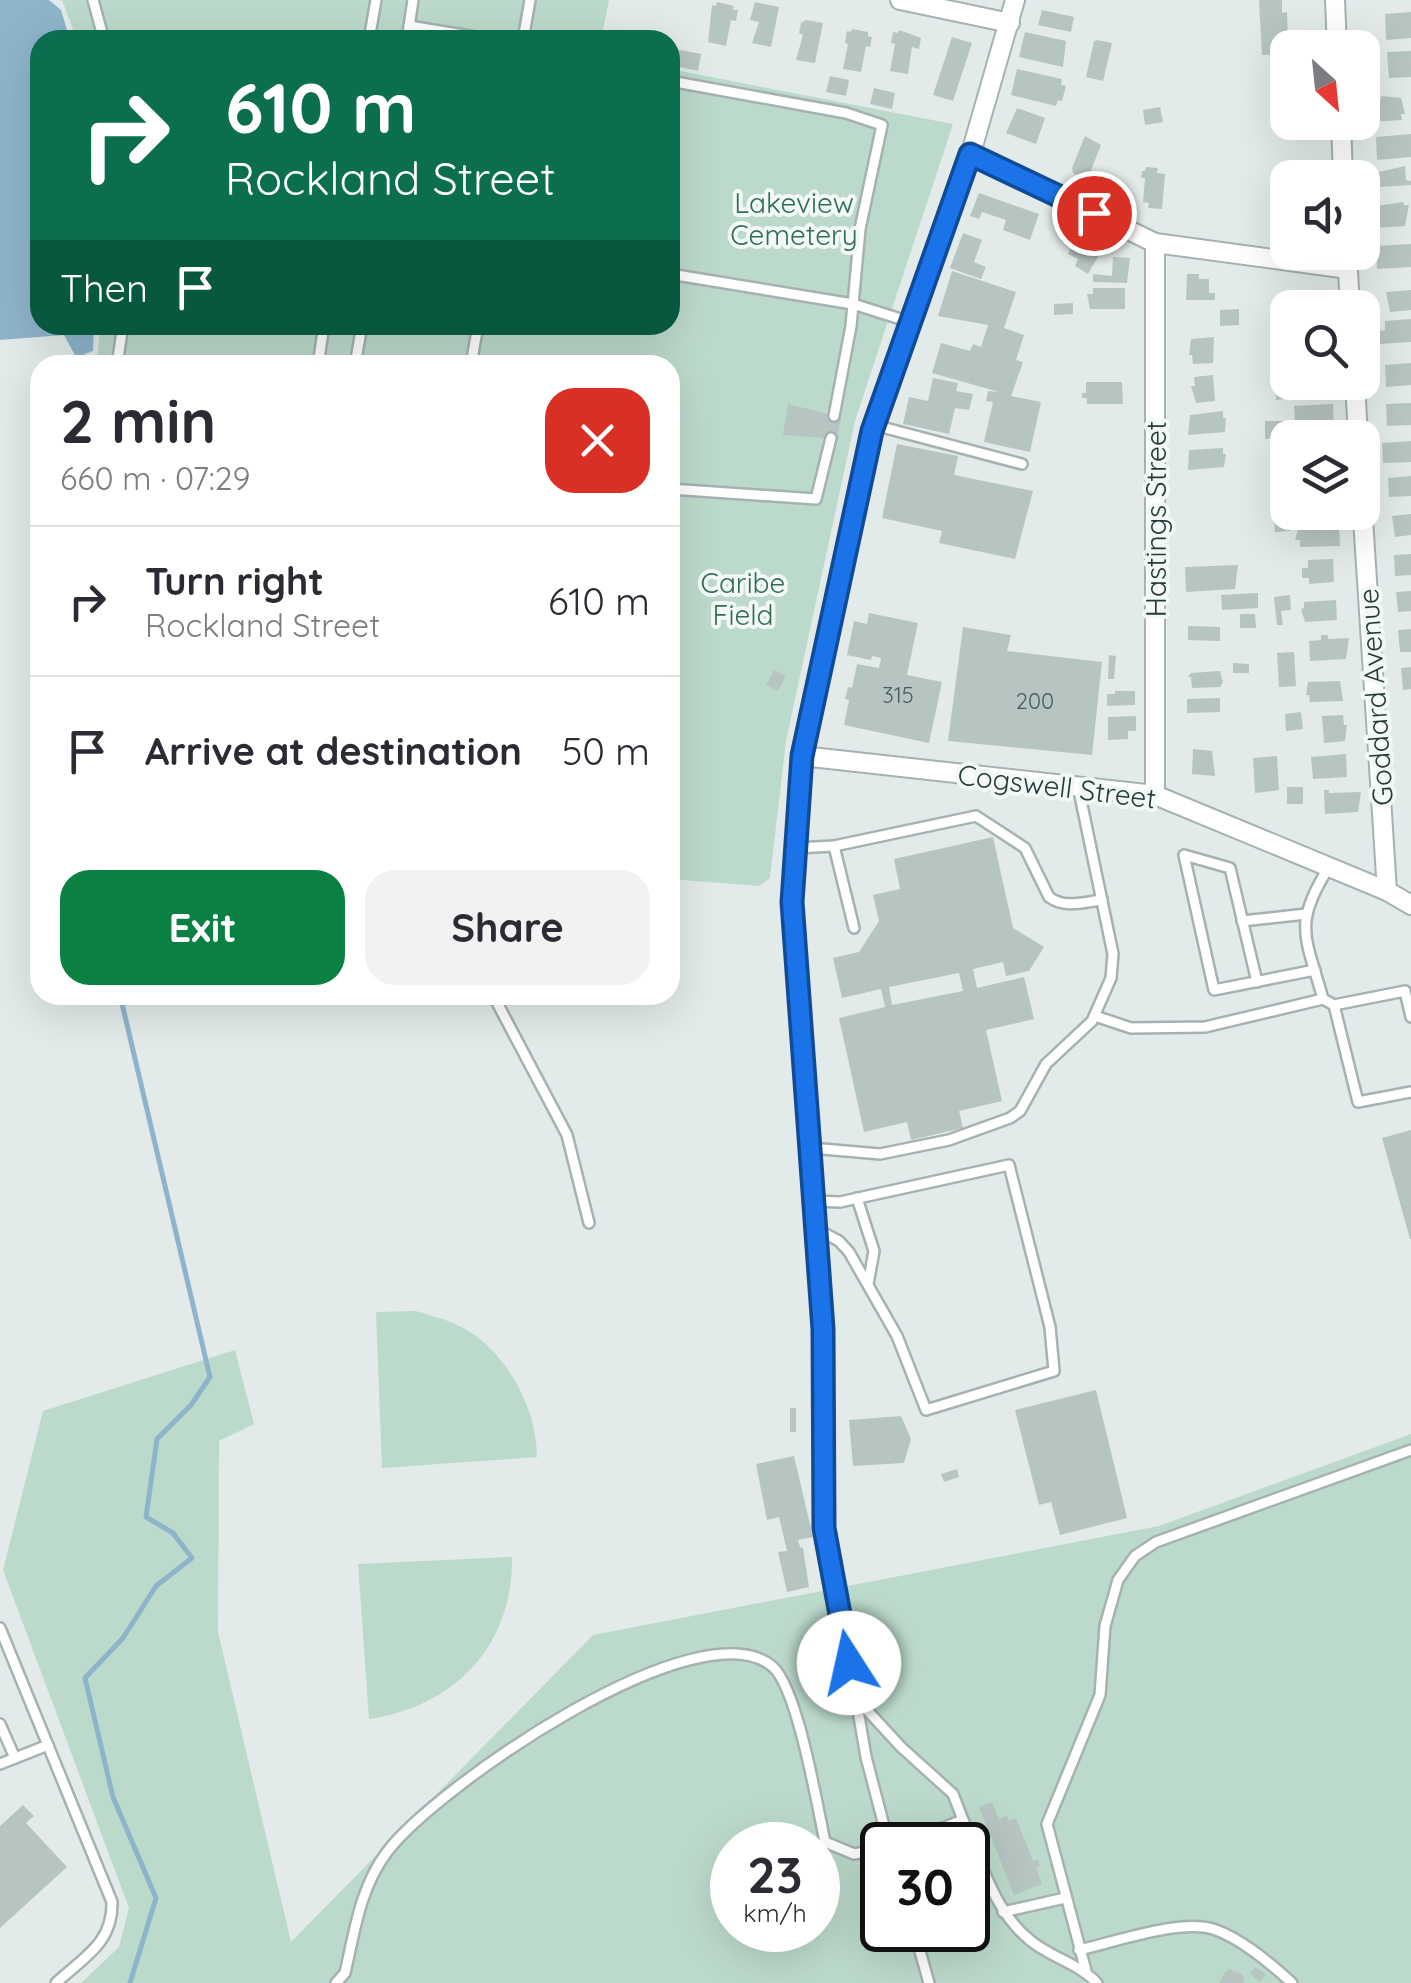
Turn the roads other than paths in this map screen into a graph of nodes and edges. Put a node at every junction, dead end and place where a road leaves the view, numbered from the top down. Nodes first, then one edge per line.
1 (92, 0) edge
2 (376, 0) edge
3 (413, 0) edge
4 (530, 0) edge
5 (900, 0) edge
6 (1015, 0) edge
7 (1335, 0) edge
8 (1010, 22) junction
9 (409, 26) junction
10 (101, 30) edge
11 (371, 30) edge
12 (408, 30) edge
13 (433, 30) edge
14 (526, 30) edge
15 (1336, 30) edge
16 (680, 83) edge
17 (970, 154) junction
18 (1155, 243) junction
19 (1270, 254) edge
20 (680, 276) edge
21 (852, 304) junction
22 (910, 322) junction
23 (834, 416) dead end
24 (874, 425) junction
25 (831, 438) dead end
26 (1022, 464) dead end
27 (680, 490) edge
28 (1364, 530) edge
29 (802, 756) junction
30 (1078, 786) junction
31 (1156, 794) junction
32 (834, 846) junction
33 (796, 848) junction
34 (1329, 867) junction
35 (1387, 891) junction
36 (1102, 900) junction
37 (1411, 906) edge
38 (1306, 914) junction
39 (1242, 921) junction
40 (854, 928) dead end
41 (1316, 970) junction
42 (1257, 982) junction
43 (1408, 990) edge
44 (1323, 998) junction
45 (498, 1005) edge
46 (1334, 1005) junction
47 (1095, 1016) junction
48 (1411, 1017) edge
49 (1411, 1092) edge
50 (811, 1148) junction
51 (857, 1198) junction
52 (815, 1201) junction
53 (589, 1223) dead end
54 (816, 1228) junction
55 (868, 1284) junction
56 (1411, 1450) edge
57 (0, 1628) edge
58 (855, 1697) junction
59 (0, 1724) edge
60 (48, 1744) junction
61 (15, 1758) junction
62 (0, 1764) edge
63 (963, 1820) junction
64 (883, 1822) edge
65 (958, 1822) edge
66 (860, 1853) edge
67 (1064, 1898) junction
68 (1003, 1912) junction
69 (1080, 1950) junction
70 (920, 1952) edge
71 (1086, 1972) junction
72 (56, 1983) edge
73 (336, 1983) edge
74 (929, 1983) edge
75 (1097, 1983) edge
76 (1292, 1983) edge

1 - 10 lane
2 - 11 lane
3 - 9 lane
4 - 14 lane
5 - 8 street
6 - 8 street
7 - 15 street
8 - 17 street
9 - 12 lane
9 - 13 lane
16 - 21 lane
17 - 18 street
17 - 22 street
18 - 19 street
18 - 31 street, Hastings Street
20 - 21 lane
21 - 22 lane
21 - 23 lane
22 - 24 street
24 - 26 lane
24 - 29 street
25 - 27 lane
28 - 35 street, Goddard Avenue
29 - 30 street, Cogswell Street
29 - 33 street
30 - 31 street, Cogswell Street
30 - 36 lane
31 - 34 street, Cogswell Street
32 - 33 lane
32 - 36 lane
32 - 40 lane
33 - 50 street
34 - 35 street, Cogswell Street
34 - 38 lane
35 - 37 street, Cogswell Street
36 - 47 lane
38 - 39 lane
38 - 41 lane
39 - 42 lane
39 - 42 lane
41 - 42 lane
41 - 44 lane
43 - 46 lane
43 - 48 lane
44 - 46 lane
44 - 47 lane
45 - 53 lane
46 - 49 lane
47 - 50 lane
50 - 52 street
51 - 52 lane
51 - 55 lane
51 - 55 lane
52 - 54 street
54 - 55 lane
54 - 58 street
56 - 67 lane
57 - 60 lane
58 - 63 lane
58 - 64 lane
59 - 61 lane
60 - 61 lane
60 - 72 lane
61 - 62 lane
63 - 65 lane
63 - 68 lane
66 - 73 lane
67 - 68 lane
67 - 69 lane
68 - 71 lane
69 - 71 lane
69 - 76 lane
70 - 74 lane
71 - 75 lane

